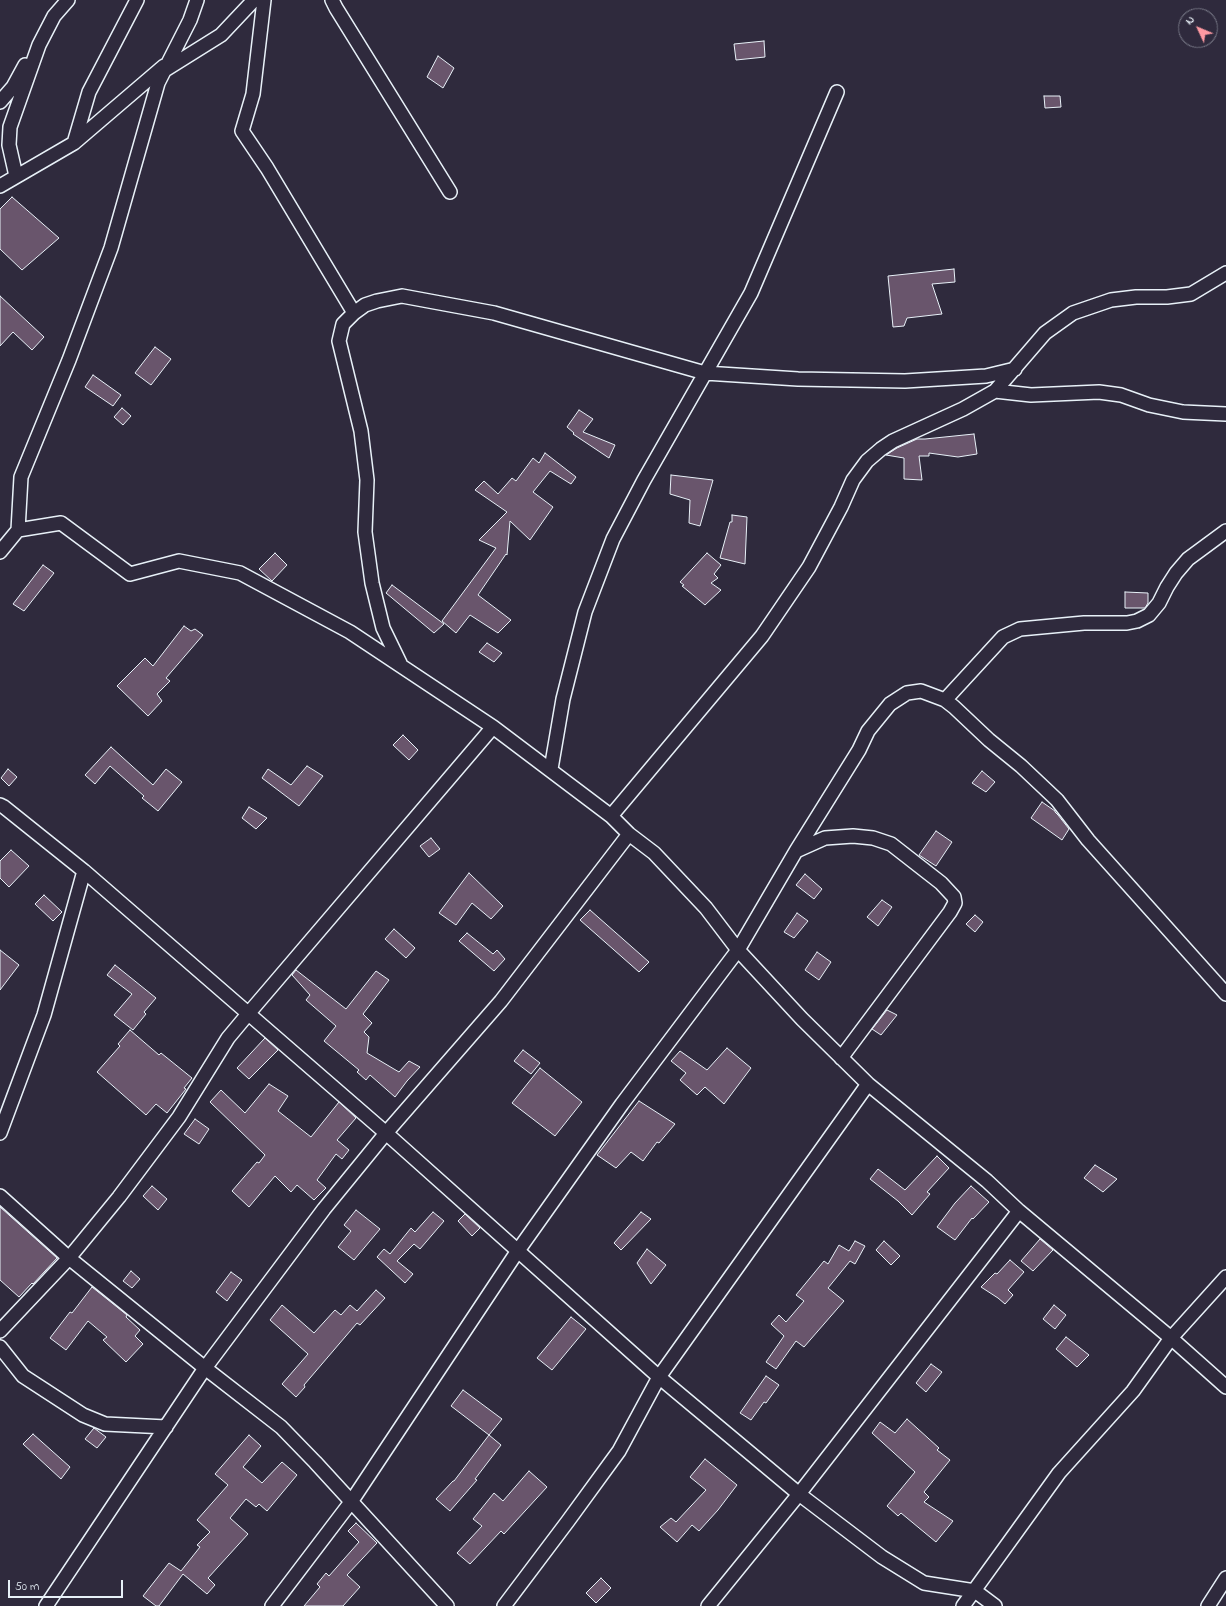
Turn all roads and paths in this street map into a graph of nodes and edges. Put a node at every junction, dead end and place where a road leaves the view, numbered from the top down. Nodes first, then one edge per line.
1 (68, 0) edge
2 (138, 0) edge
3 (197, 0) edge
4 (254, 0) edge
5 (264, 0) edge
6 (332, 0) edge
7 (39, 45) junction
8 (167, 66) junction
9 (837, 92) dead end
10 (0, 102) edge
11 (74, 143) junction
12 (16, 176) junction
13 (0, 186) edge
14 (450, 192) dead end
15 (1226, 273) edge
16 (354, 313) junction
17 (1015, 369) junction
18 (705, 373) junction
19 (995, 391) junction
20 (1226, 414) edge
21 (18, 530) junction
22 (1226, 531) edge
23 (0, 552) edge
24 (401, 665) junction
25 (945, 700) junction
26 (493, 727) junction
27 (551, 769) junction
28 (0, 805) edge
29 (611, 816) junction
30 (629, 834) junction
31 (796, 851) junction
32 (84, 871) junction
33 (738, 950) junction
34 (1226, 994) edge
35 (248, 1014) junction
36 (841, 1058) junction
37 (868, 1084) junction
38 (0, 1133) edge
39 (386, 1133) junction
40 (0, 1196) edge
41 (1019, 1211) junction
42 (517, 1252) junction
43 (69, 1258) junction
44 (1226, 1277) edge
45 (0, 1330) edge
46 (1171, 1338) junction
47 (0, 1347) edge
48 (205, 1368) junction
49 (659, 1378) junction
50 (1226, 1387) edge
51 (166, 1427) junction
52 (799, 1494) junction
53 (351, 1502) junction
54 (1226, 1578) edge
55 (975, 1591) junction
56 (46, 1606) edge
57 (272, 1606) edge
58 (447, 1606) edge
59 (504, 1606) edge
60 (708, 1606) edge
61 (963, 1606) edge
62 (995, 1606) edge
63 (1208, 1606) edge

1 - 7 street
2 - 11 street
3 - 8 street
4 - 8 street
5 - 16 street
6 - 14 street
7 - 10 street
7 - 12 street
8 - 11 street
8 - 21 street
9 - 18 street
11 - 12 street
12 - 13 street
15 - 17 street
16 - 18 street
16 - 24 street
17 - 18 street
17 - 19 street
18 - 27 street
19 - 20 street
19 - 29 street
21 - 23 street
21 - 24 street
22 - 25 street
24 - 26 street
25 - 31 street
25 - 34 street
26 - 27 street
26 - 35 street
27 - 29 street
28 - 32 street
29 - 30 street
30 - 33 street
30 - 39 street
31 - 33 street
31 - 36 street
32 - 35 street
32 - 38 street
33 - 36 street
33 - 42 street
35 - 39 street
35 - 43 street
36 - 37 street
37 - 41 street
37 - 49 street
39 - 42 street
39 - 48 street
40 - 43 street
41 - 46 street
41 - 52 street
42 - 49 street
42 - 53 street
43 - 45 street
43 - 48 street
44 - 46 street
46 - 50 street
46 - 55 street
47 - 51 street
48 - 51 street
48 - 53 street
49 - 52 street
49 - 59 street
51 - 56 street
52 - 55 street
52 - 60 street
53 - 57 street
53 - 58 street
54 - 63 street
55 - 61 street
55 - 62 street

